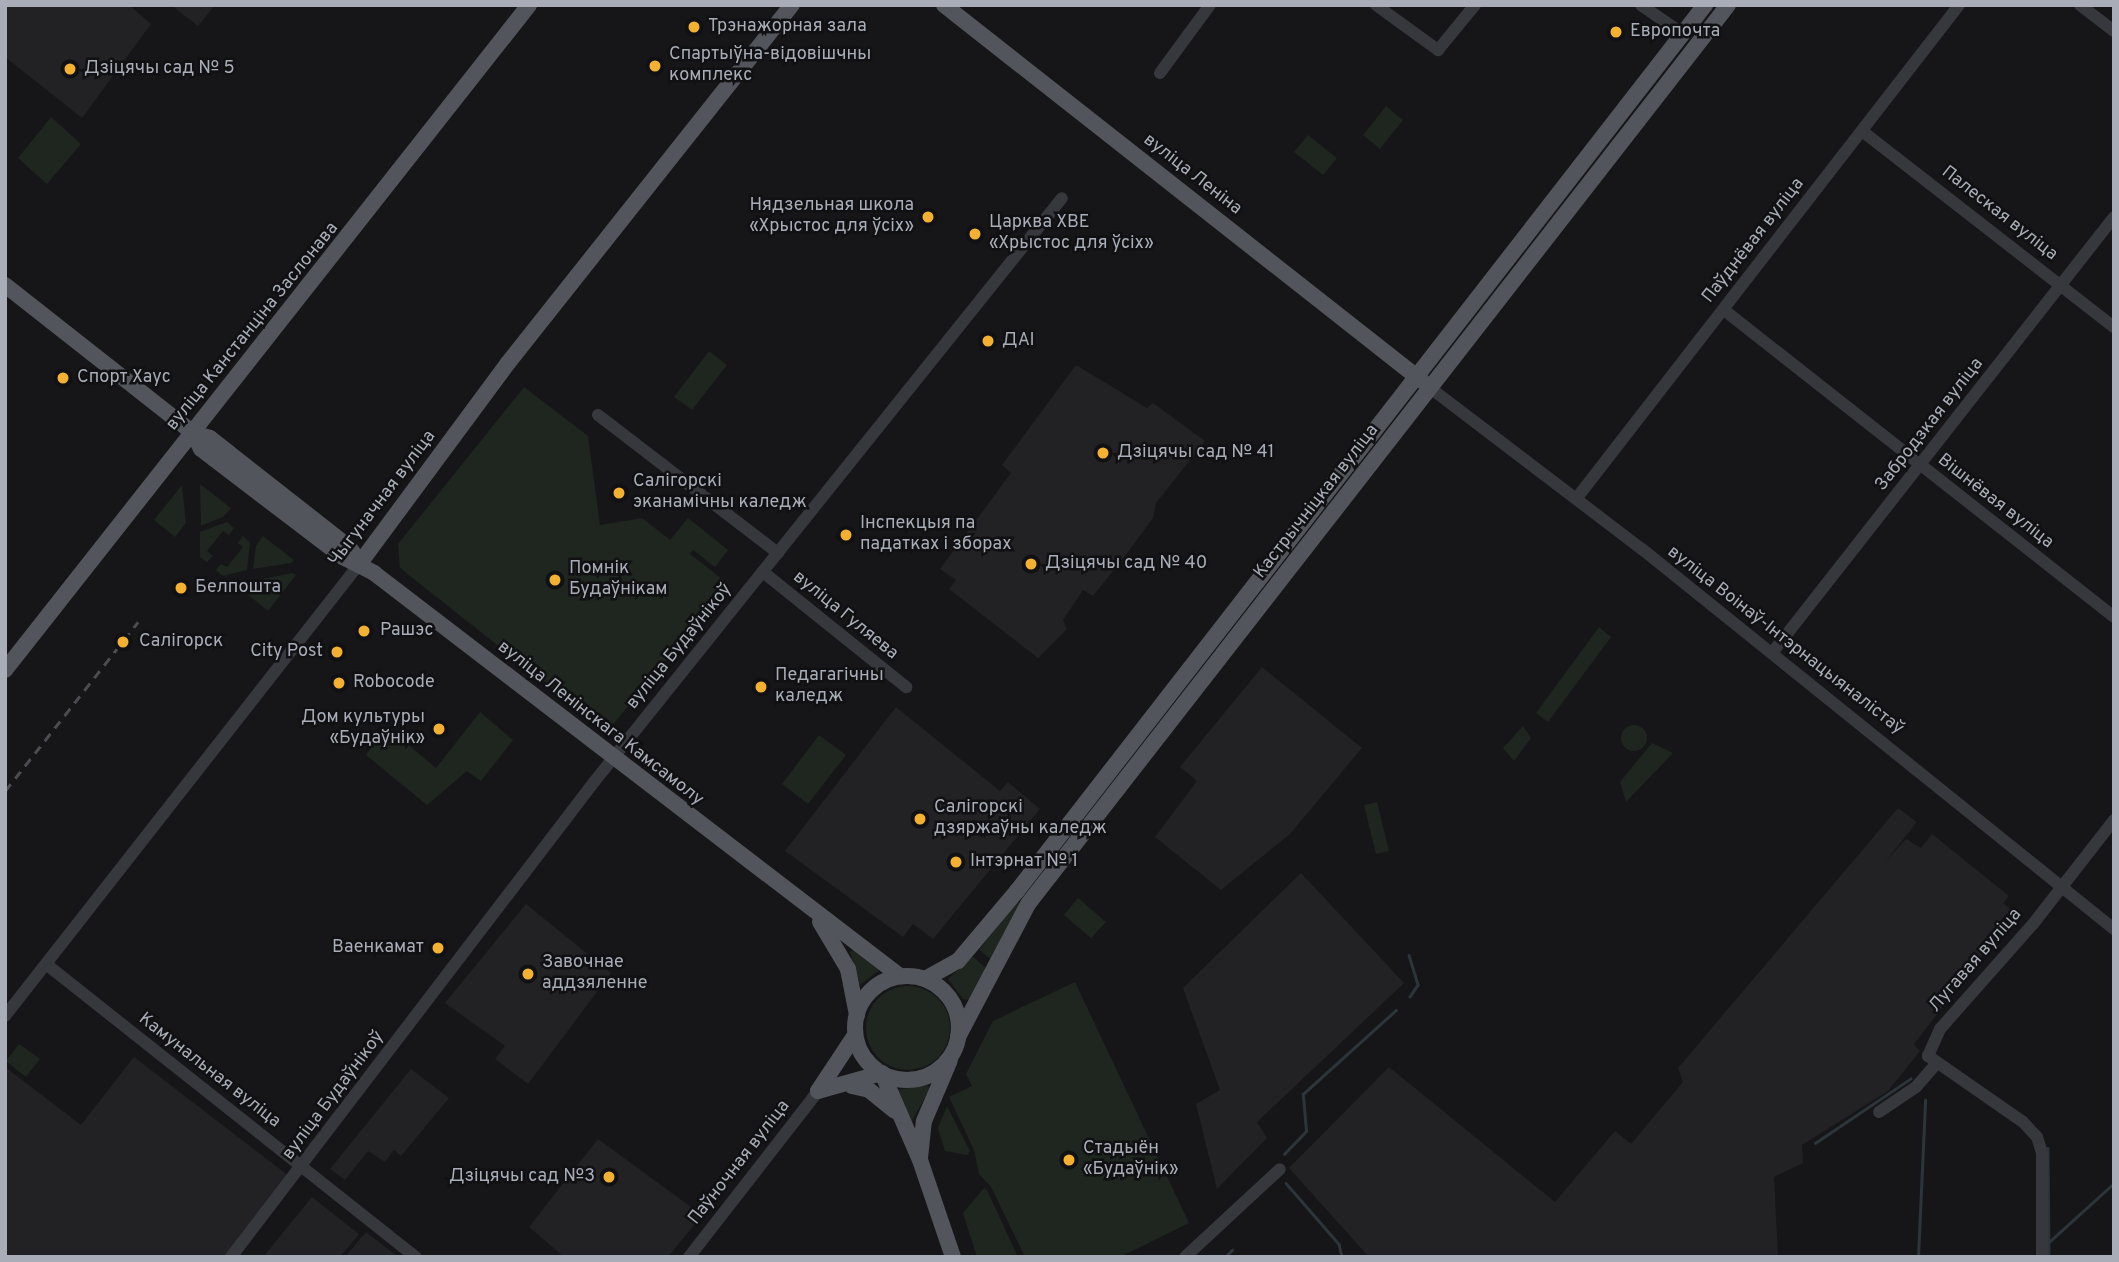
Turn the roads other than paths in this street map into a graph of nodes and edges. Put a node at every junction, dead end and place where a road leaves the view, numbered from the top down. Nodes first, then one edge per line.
1 (529, 5) edge
2 (792, 5) edge
3 (944, 5) edge
4 (1210, 5) edge
5 (1376, 5) edge
6 (1475, 5) edge
7 (1641, 5) edge
8 (1705, 5) edge
9 (1728, 5) edge
10 (1959, 5) edge
11 (2080, 5) edge
12 (2114, 31) edge
13 (1684, 34) junction
14 (1160, 73) dead end
15 (1862, 131) junction
16 (1062, 198) dead end
17 (2114, 218) edge
18 (2061, 284) junction
19 (5, 285) edge
20 (1724, 310) junction
21 (2114, 327) edge
22 (1415, 376) junction
23 (1429, 387) junction
24 (598, 415) dead end
25 (193, 433) junction
26 (1922, 466) junction
27 (1576, 499) junction
28 (778, 553) junction
29 (360, 563) junction
30 (763, 572) junction
31 (2114, 617) edge
32 (1772, 653) junction
33 (5, 670) edge
34 (906, 687) dead end
35 (613, 759) junction
36 (2114, 820) edge
37 (2063, 883) junction
38 (816, 917) junction
39 (2114, 929) edge
40 (46, 964) junction
41 (900, 976) junction
42 (925, 979) junction
43 (857, 1015) junction
44 (5, 1016) edge
45 (855, 1035) junction
46 (956, 1044) junction
47 (1935, 1065) junction
48 (882, 1073) junction
49 (849, 1086) junction
50 (818, 1091) junction
51 (1879, 1112) dead end
52 (897, 1113) junction
53 (920, 1160) junction
54 (303, 1167) junction
55 (1280, 1169) dead end
56 (231, 1257) edge
57 (416, 1257) edge
58 (689, 1257) edge
59 (953, 1257) edge
60 (1185, 1257) edge
61 (2042, 1257) edge

1 - 25 main road, вуліца Канстанціна Заслонава
2 - 29 main road, Чыгуначная вуліца
3 - 22 main road, вуліца Леніна
4 - 14 street
5 - 6 street
7 - 13 street
8 - 13 main road, Кастрычніцкая вуліца
9 - 23 main road, Кастрычніцкая вуліца
10 - 15 street, Паўднёвая вуліца
11 - 12 street
13 - 22 main road, Кастрычніцкая вуліца
15 - 18 street, Палеская вуліца
15 - 20 street, Паўднёвая вуліца
16 - 28 street, вуліца Будаўнікоў
17 - 18 street, Забродзкая вуліца
18 - 21 street, Палеская вуліца
18 - 26 street, Забродзкая вуліца
19 - 25 main road, вуліца Ленінскага Камсамолу
20 - 26 street, Вішнёвая вуліца
20 - 27 street, Паўднёвая вуліца
22 - 23 main road, вуліца Леніна
22 - 42 main road, Кастрычніцкая вуліца
23 - 27 street, вуліца Воінаў-Інтэрнацыяналістаў
23 - 46 main road, Кастрычніцкая вуліца
24 - 28 street
25 - 29 main road, вуліца Ленінскага Камсамолу
25 - 33 main road, вуліца Канстанціна Заслонава
26 - 31 street, Вішнёвая вуліца
26 - 32 street, Забродзкая вуліца
27 - 32 street, вуліца Воінаў-Інтэрнацыяналістаў
28 - 30 street, вуліца Будаўнікоў
29 - 35 main road, вуліца Ленінскага Камсамолу
29 - 40 street, Чыгуначная вуліца
30 - 34 street, вуліца Гуляева
30 - 35 street, вуліца Будаўнікоў
32 - 37 street, вуліца Воінаў-Інтэрнацыяналістаў
35 - 38 main road, вуліца Ленінскага Камсамолу
35 - 54 street, вуліца Будаўнікоў
36 - 37 street
37 - 39 street, вуліца Воінаў-Інтэрнацыяналістаў
37 - 47 street, Лугавая вуліца
38 - 41 main road, вуліца Ленінскага Камсамолу
38 - 43 main road, вуліца Ленінскага Камсамолу
40 - 44 street, Чыгуначная вуліца
40 - 54 street, Камунальная вуліца
41 - 42 main road
41 - 43 main road
42 - 46 main road
43 - 45 main road
45 - 48 main road
45 - 50 main road
46 - 48 main road
46 - 53 main road, Кастрычніцкая вуліца
47 - 51 street
47 - 61 street
48 - 49 main road
48 - 52 main road
49 - 50 main road
49 - 52 main road
50 - 58 street, Паўночная вуліца
52 - 53 main road
53 - 59 main road
54 - 56 street, вуліца Будаўнікоў
54 - 57 street, Камунальная вуліца
55 - 60 street

